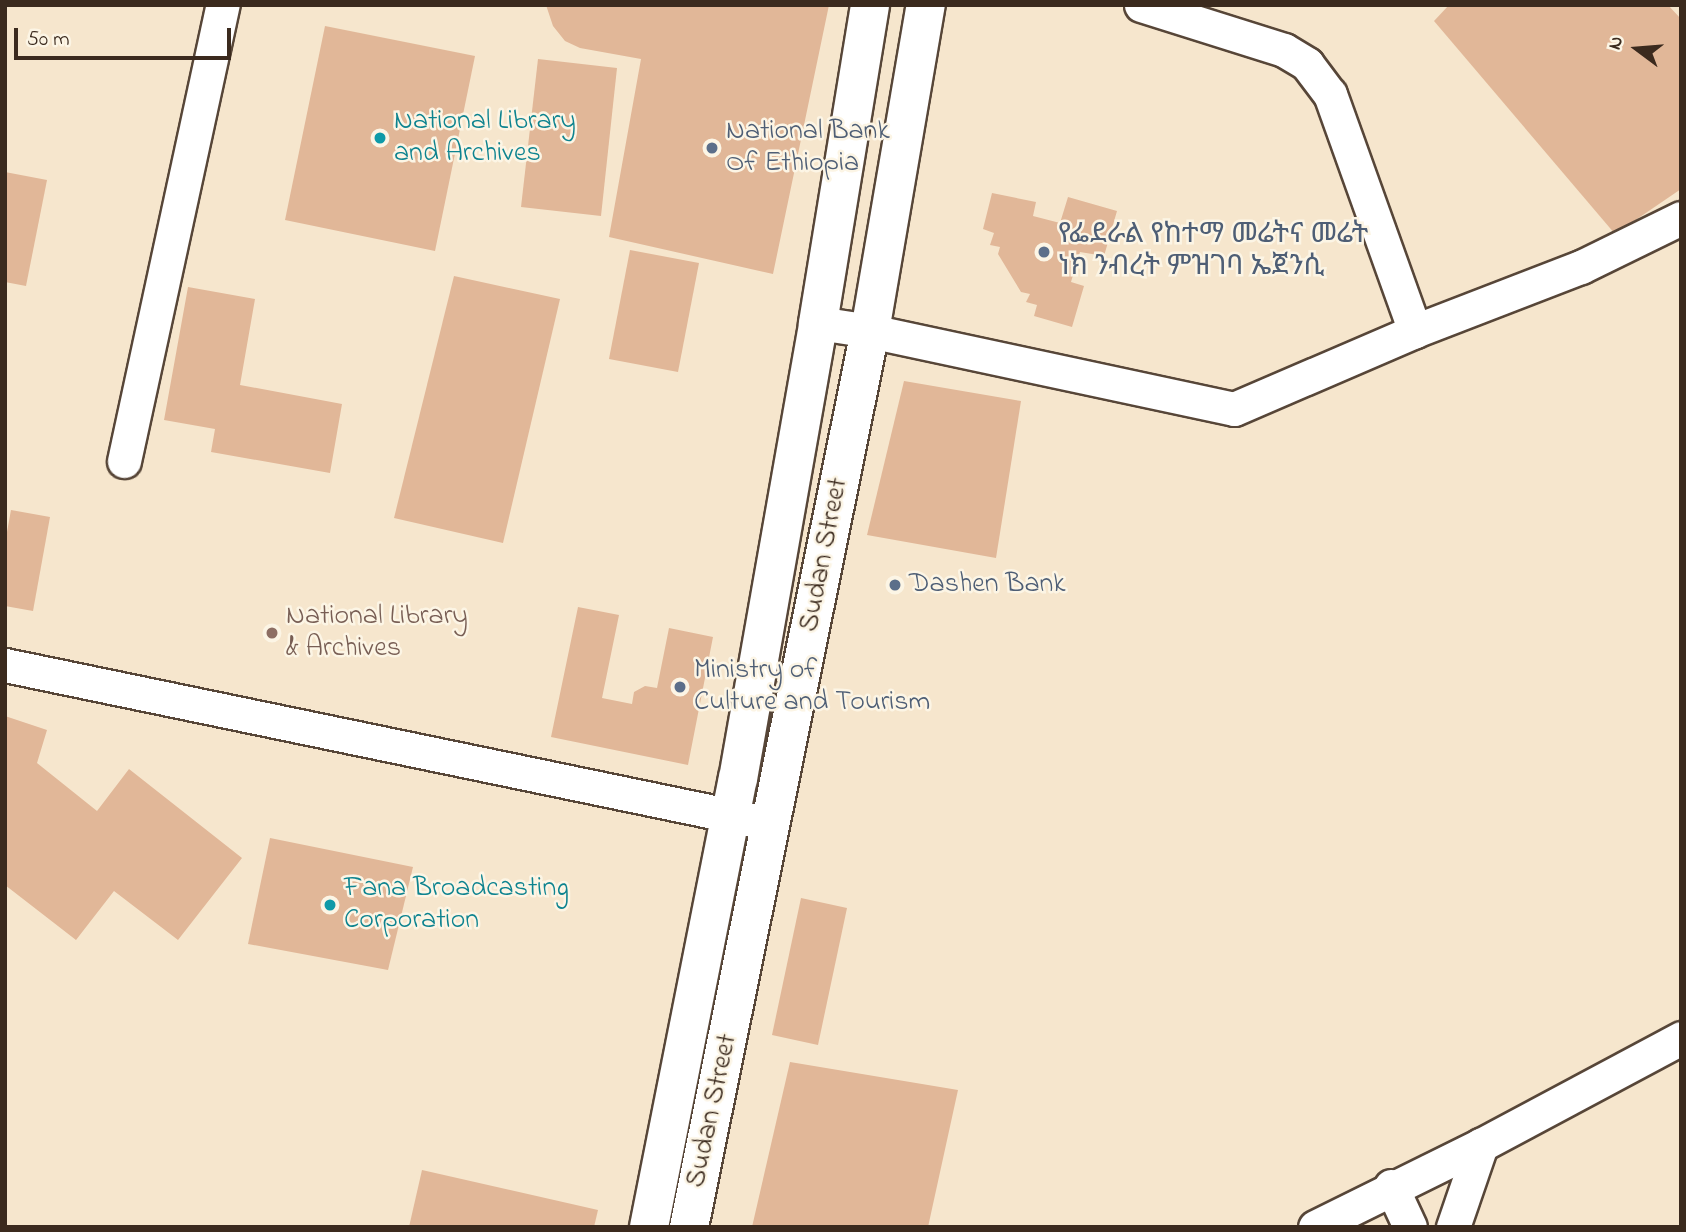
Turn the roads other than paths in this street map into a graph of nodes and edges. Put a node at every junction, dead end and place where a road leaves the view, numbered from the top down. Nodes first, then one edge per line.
1 (223, 5) edge
2 (870, 5) edge
3 (926, 5) edge
4 (1141, 5) edge
5 (1681, 218) edge
6 (818, 323) junction
7 (870, 331) junction
8 (1415, 331) junction
9 (124, 461) dead end
10 (5, 664) edge
11 (730, 815) junction
12 (771, 824) junction
13 (1681, 1038) edge
14 (1482, 1144) junction
15 (1391, 1186) junction
16 (1361, 1216) edge
17 (649, 1227) edge
18 (689, 1227) edge
19 (1315, 1227) edge
20 (1410, 1227) edge
21 (1453, 1227) edge

1 - 9 street
2 - 6 main road, Sudan Street
3 - 7 main road, Sudan Street
4 - 8 street
5 - 8 street
6 - 7 street
6 - 11 main road, Sudan Street
7 - 8 street
7 - 12 main road, Sudan Street
10 - 11 street
11 - 12 street
11 - 17 main road, Sudan Street
12 - 18 main road, Sudan Street
13 - 14 street
14 - 15 street
14 - 21 street
15 - 16 street
15 - 20 street
16 - 19 street

